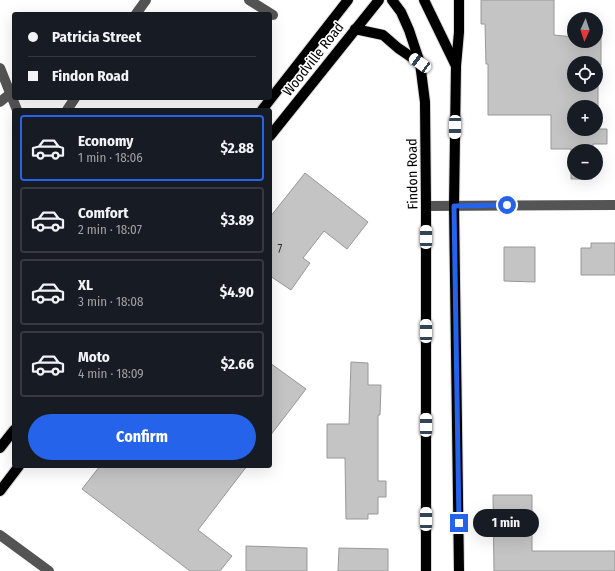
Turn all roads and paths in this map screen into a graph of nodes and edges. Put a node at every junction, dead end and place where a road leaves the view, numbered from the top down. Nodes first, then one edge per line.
1 (146, 0) edge
2 (249, 0) edge
3 (348, 0) edge
4 (379, 0) edge
5 (392, 0) edge
6 (424, 0) edge
7 (459, 0) edge
8 (137, 12) edge
9 (268, 12) edge
10 (355, 29) junction
11 (420, 63) junction
12 (456, 66) junction
13 (0, 68) edge
14 (11, 93) junction
15 (12, 96) edge
16 (272, 97) edge
17 (270, 100) edge
18 (0, 102) edge
19 (264, 108) edge
20 (272, 133) edge
21 (615, 205) edge
22 (426, 206) junction
23 (454, 206) junction
24 (12, 433) edge
25 (0, 448) edge
26 (17, 468) edge
27 (0, 491) edge
28 (0, 535) edge
29 (49, 571) edge
30 (426, 571) edge
31 (459, 571) edge

1 - 8 street
2 - 9 street
3 - 16 main road, Woodville Road
4 - 10 main road, Woodville Road
5 - 11 main road, Findon Road
6 - 12 main road
7 - 12 main road
10 - 11 main road
10 - 20 main road, Woodville Road
11 - 22 main road, Findon Road
12 - 23 main road
13 - 14 street
14 - 15 street
14 - 18 street
17 - 19 main road, Woodville Road
21 - 23 street
22 - 23 street
22 - 30 main road, Findon Road
23 - 31 main road
24 - 25 main road
26 - 27 main road
28 - 29 street

